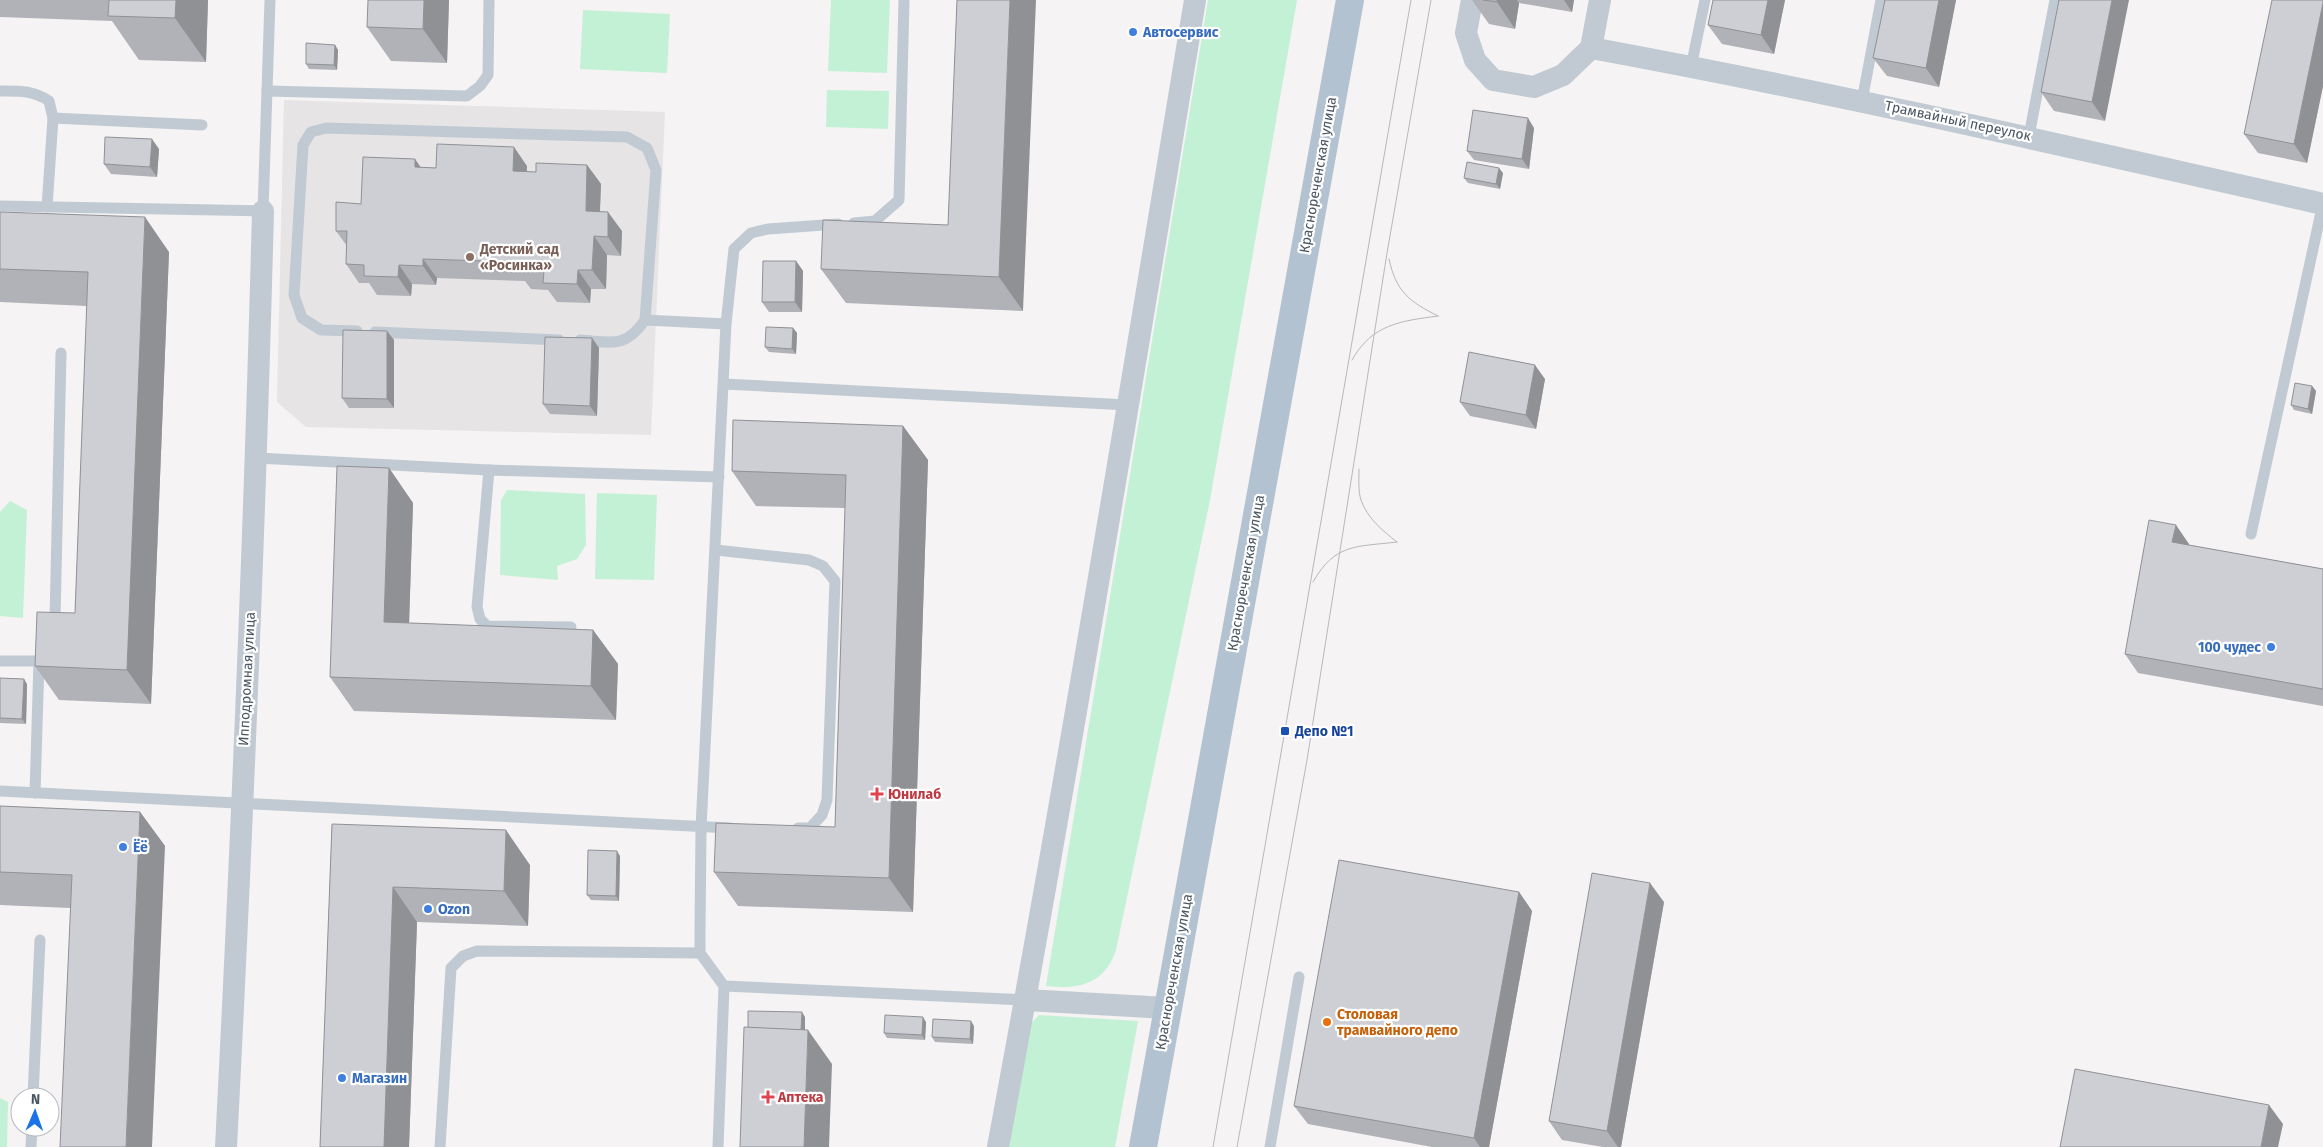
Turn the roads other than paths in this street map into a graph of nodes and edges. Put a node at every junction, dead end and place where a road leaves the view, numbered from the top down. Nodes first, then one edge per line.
1 (270, 0) edge
2 (489, 0) edge
3 (904, 0) edge
4 (1196, 0) edge
5 (1350, 0) edge
6 (1472, 0) edge
7 (1600, 0) edge
8 (1705, 0) edge
9 (1881, 0) edge
10 (2055, 0) edge
11 (1590, 48) junction
12 (1691, 66) junction
13 (0, 90) edge
14 (267, 91) junction
15 (1862, 101) junction
16 (52, 118) junction
17 (202, 125) dead end
18 (2029, 136) junction
19 (2323, 204) edge
20 (0, 206) edge
21 (47, 207) junction
22 (263, 211) junction
23 (645, 320) junction
24 (726, 324) junction
25 (61, 352) dead end
26 (724, 384) junction
27 (1128, 406) junction
28 (257, 458) junction
29 (489, 470) junction
30 (719, 478) junction
31 (2251, 534) dead end
32 (716, 550) junction
33 (571, 627) edge
34 (0, 661) edge
35 (39, 661) junction
36 (0, 792) edge
37 (35, 793) junction
38 (243, 802) junction
39 (701, 828) junction
40 (740, 828) edge
41 (790, 828) edge
42 (40, 940) dead end
43 (700, 953) junction
44 (1299, 978) dead end
45 (724, 986) junction
46 (1026, 1000) junction
47 (1167, 1008) junction
48 (33, 1087) edge
49 (226, 1147) edge
50 (440, 1147) edge
51 (718, 1147) edge
52 (998, 1147) edge
53 (1142, 1147) edge
54 (1270, 1147) edge

1 - 14 lane
2 - 14 lane
3 - 24 lane
4 - 27 street
5 - 47 main road, Краснореченская улица
6 - 11 street
7 - 11 street
8 - 12 lane
9 - 15 lane
10 - 18 lane
11 - 12 street, Трамвайный переулок
12 - 15 street, Трамвайный переулок
13 - 16 lane
14 - 22 lane
15 - 18 street, Трамвайный переулок
16 - 17 lane
16 - 21 lane
18 - 19 street, Трамвайный переулок
19 - 31 lane
20 - 21 lane
21 - 22 lane
22 - 28 street, Ипподромная улица
23 - 23 lane
23 - 24 lane
24 - 26 lane
25 - 35 lane
26 - 27 lane
26 - 30 lane
27 - 46 street
28 - 29 lane
28 - 38 street, Ипподромная улица
29 - 30 lane
29 - 33 lane
30 - 32 lane
32 - 39 lane
32 - 41 lane
34 - 35 lane
35 - 37 lane
36 - 37 lane
37 - 38 lane
38 - 39 lane
38 - 49 street, Ипподромная улица
39 - 40 lane
39 - 43 lane
42 - 48 lane
43 - 45 lane
43 - 50 lane
44 - 54 lane
45 - 46 lane
45 - 51 lane
46 - 47 street
46 - 52 street
47 - 53 main road, Краснореченская улица

